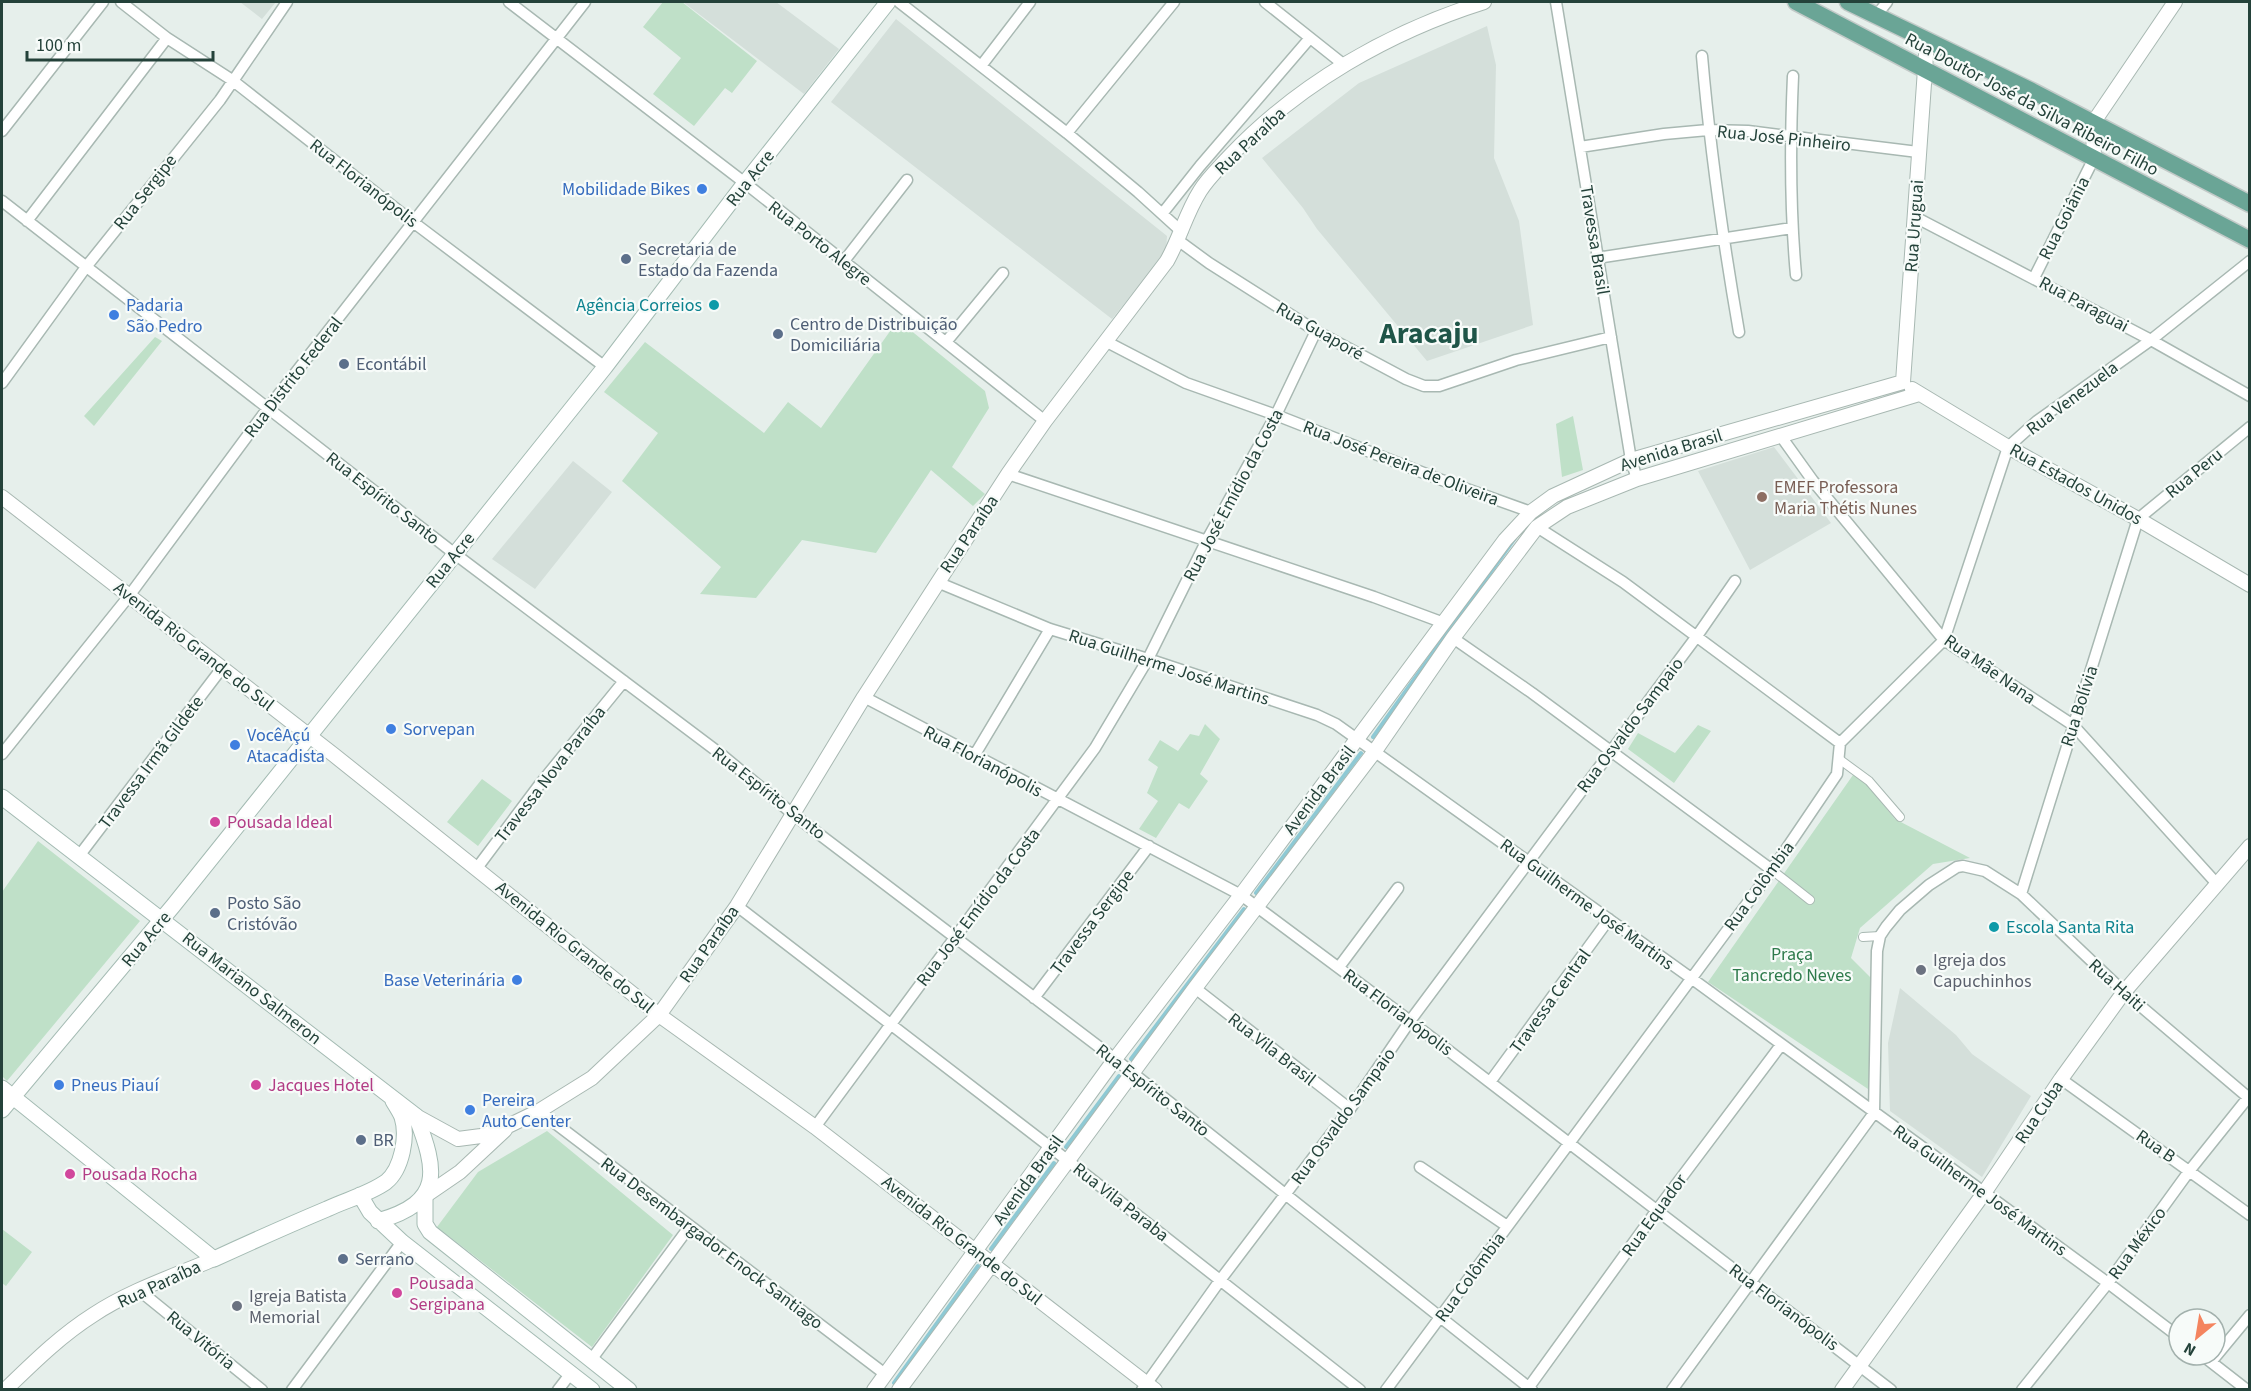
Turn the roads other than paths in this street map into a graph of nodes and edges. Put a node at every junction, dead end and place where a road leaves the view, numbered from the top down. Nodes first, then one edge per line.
1 (103, 2) edge
2 (121, 2) edge
3 (287, 2) edge
4 (508, 2) edge
5 (585, 2) edge
6 (888, 2) edge
7 (899, 2) edge
8 (1030, 2) edge
9 (1174, 2) edge
10 (1265, 2) edge
11 (1484, 2) edge
12 (1556, 2) edge
13 (1796, 2) edge
14 (1887, 2) edge
15 (2175, 2) edge
16 (1858, 4) edge
17 (1876, 16) junction
18 (167, 38) junction
19 (1310, 38) junction
20 (557, 39) junction
21 (1927, 41) junction
22 (1702, 56) dead end
23 (1343, 64) junction
24 (981, 66) junction
25 (1924, 70) junction
26 (1793, 76) dead end
27 (232, 80) junction
28 (2093, 123) junction
29 (1708, 130) junction
30 (2, 131) edge
31 (1067, 133) junction
32 (1791, 137) junction
33 (1580, 147) junction
34 (1918, 152) junction
35 (2094, 158) junction
36 (908, 180) dead end
37 (745, 183) junction
38 (2, 201) edge
39 (2250, 204) edge
40 (1162, 214) junction
41 (1915, 217) junction
42 (27, 221) junction
43 (413, 222) junction
44 (1792, 228) junction
45 (1180, 236) junction
46 (1723, 238) junction
47 (2250, 240) edge
48 (1598, 258) junction
49 (844, 261) junction
50 (2250, 261) edge
51 (86, 267) junction
52 (1004, 273) dead end
53 (1796, 275) dead end
54 (2034, 278) junction
55 (1317, 331) junction
56 (1739, 332) dead end
57 (1611, 337) junction
58 (2151, 340) junction
59 (946, 342) junction
60 (1107, 342) junction
61 (605, 367) junction
62 (2, 382) edge
63 (1903, 382) junction
64 (1919, 394) junction
65 (2250, 396) edge
66 (268, 408) junction
67 (1276, 415) junction
68 (1045, 421) junction
69 (2250, 427) edge
70 (1780, 435) junction
71 (2008, 447) junction
72 (1631, 460) junction
73 (1008, 474) junction
74 (1637, 479) junction
75 (2, 496) edge
76 (1531, 512) junction
77 (2138, 519) junction
78 (1538, 527) junction
79 (1207, 540) junction
80 (455, 554) junction
81 (1735, 581) dead end
82 (937, 582) junction
83 (2250, 585) edge
84 (129, 596) junction
85 (1444, 623) junction
86 (1050, 629) junction
87 (1696, 636) junction
88 (1453, 638) junction
89 (1944, 640) junction
90 (1148, 659) junction
91 (222, 668) junction
92 (624, 681) junction
93 (864, 697) junction
94 (2073, 724) junction
95 (309, 737) junction
96 (1359, 738) junction
97 (1840, 742) junction
98 (1375, 751) junction
99 (1611, 751) junction
100 (2, 754) edge
101 (974, 756) junction
102 (1839, 759) junction
103 (2, 797) edge
104 (1058, 800) junction
105 (794, 815) junction
106 (1900, 817) dead end
107 (1149, 846) junction
108 (2250, 846) edge
109 (79, 856) junction
110 (1530, 861) junction
111 (477, 868) junction
112 (1772, 870) junction
113 (2218, 885) junction
114 (1398, 888) dead end
115 (2020, 894) junction
116 (1241, 895) junction
117 (1810, 900) dead end
118 (737, 906) junction
119 (1257, 906) junction
120 (162, 919) junction
121 (1609, 919) junction
122 (1880, 936) junction
123 (1863, 937) dead end
124 (955, 939) junction
125 (1339, 967) junction
126 (1691, 978) junction
127 (1195, 988) junction
128 (2124, 992) junction
129 (1035, 998) junction
130 (659, 1015) junction
131 (1410, 1021) junction
132 (891, 1026) junction
133 (1781, 1045) junction
134 (1115, 1059) junction
135 (1131, 1073) junction
136 (2061, 1079) junction
137 (1490, 1082) junction
138 (7, 1092) edge
139 (391, 1097) junction
140 (2249, 1097) edge
141 (1350, 1109) junction
142 (2, 1110) edge
143 (539, 1111) junction
144 (1874, 1113) junction
145 (417, 1116) junction
146 (508, 1126) junction
147 (816, 1127) junction
148 (1569, 1143) junction
149 (1052, 1148) junction
150 (1067, 1160) junction
151 (1420, 1167) dead end
152 (2190, 1170) junction
153 (1984, 1193) junction
154 (360, 1195) junction
155 (1286, 1195) junction
156 (425, 1196) junction
157 (1657, 1210) junction
158 (2250, 1215) edge
159 (378, 1221) junction
160 (690, 1226) junction
161 (1508, 1226) junction
162 (402, 1242) junction
163 (976, 1251) junction
164 (214, 1259) junction
165 (991, 1262) junction
166 (1221, 1279) junction
167 (1750, 1282) junction
168 (2108, 1283) junction
169 (140, 1291) junction
170 (2250, 1315) edge
171 (1441, 1317) junction
172 (2167, 1328) edge
173 (2227, 1343) edge
174 (591, 1360) junction
175 (1860, 1365) junction
176 (2218, 1367) edge
177 (571, 1373) junction
178 (885, 1374) junction
179 (1148, 1387) edge
180 (1531, 1388) edge
181 (2026, 1388) edge
182 (5, 1389) edge
183 (262, 1389) edge
184 (292, 1389) edge
185 (558, 1389) edge
186 (592, 1389) edge
187 (629, 1389) edge
188 (874, 1389) edge
189 (899, 1389) edge
190 (1360, 1389) edge
191 (1386, 1389) edge
192 (1672, 1389) edge
193 (1842, 1389) edge
194 (1891, 1389) edge
195 (2247, 1389) edge

1 - 30 street
2 - 18 street, Rua Florianópolis
3 - 27 street, Rua Sergipe
4 - 20 street, Rua Porto Alegre
5 - 20 street, Rua Distrito Federal
6 - 37 main road, Rua Acre
7 - 24 street, Rua Guaporé
8 - 24 street
9 - 31 street
10 - 19 street
11 - 23 street, Rua Paraíba
12 - 33 street, Travessa Brasil
13 - 25 main road, Rua Doutor José da Silva Ribeiro Filho
14 - 17 street
15 - 28 street
16 - 17 main road, Rua Doutor José da Silva Ribeiro Filho
17 - 21 main road, Rua Doutor José da Silva Ribeiro Filho
18 - 27 street, Rua Florianópolis
18 - 42 street
19 - 23 street
19 - 40 street, Rua Paraíba
20 - 37 street, Rua Porto Alegre
20 - 43 street, Rua Distrito Federal
21 - 25 street, Rua Uruguai
21 - 28 main road, Rua Doutor José da Silva Ribeiro Filho
22 - 29 street
23 - 45 street, Rua Paraíba
24 - 31 street, Rua Guaporé
25 - 34 street, Rua Uruguai
25 - 35 main road, Rua Doutor José da Silva Ribeiro Filho
26 - 32 street
27 - 43 street, Rua Florianópolis
27 - 51 street, Rua Sergipe
28 - 35 street
28 - 39 main road, Rua Doutor José da Silva Ribeiro Filho
29 - 32 street, Rua José Pinheiro
29 - 33 street, Rua José Pinheiro
29 - 46 street
31 - 40 street, Rua Guaporé
32 - 34 street, Rua José Pinheiro
32 - 44 street
33 - 48 street, Travessa Brasil
34 - 41 street, Rua Uruguai
35 - 47 main road, Rua Doutor José da Silva Ribeiro Filho
35 - 54 street, Rua Goiânia
36 - 49 street
37 - 49 street, Rua Porto Alegre
37 - 61 main road, Rua Acre
38 - 42 street, Rua Espírito Santo
40 - 45 street, Rua Guaporé
41 - 54 street, Rua Paraguai
41 - 63 street, Rua Uruguai
42 - 51 street, Rua Espírito Santo
43 - 61 street, Rua Florianópolis
43 - 66 street, Rua Distrito Federal
44 - 46 street
44 - 53 street
45 - 55 street, Rua Guaporé
45 - 60 street, Rua Paraíba
46 - 48 street
46 - 56 street
48 - 57 street, Travessa Brasil
49 - 59 street, Rua Porto Alegre
50 - 58 street, Rua Venezuela
51 - 62 street, Rua Sergipe
51 - 66 street, Rua Espírito Santo
52 - 59 street
54 - 58 street, Rua Paraguai
55 - 57 street, Rua Guaporé
55 - 67 street, Rua José Emídio da Costa
57 - 72 street, Travessa Brasil
58 - 65 street, Rua Paraguai
58 - 71 street, Rua Venezuela
59 - 68 street, Rua Porto Alegre
60 - 67 street, Rua José Pereira de Oliveira
60 - 68 street, Rua Paraíba
61 - 80 main road, Rua Acre
63 - 64 street, Rua Estados Unidos
63 - 72 street, Avenida Brasil
64 - 70 street, Avenida Brasil
64 - 71 street, Rua Estados Unidos
66 - 80 street, Rua Espírito Santo
66 - 84 street, Rua Distrito Federal
67 - 76 street, Rua José Pereira de Oliveira
67 - 79 street, Rua José Emídio da Costa
68 - 73 street, Rua Paraíba
69 - 77 street, Rua Peru
70 - 74 street, Avenida Brasil
70 - 89 street, Rua Mãe Nana
71 - 77 street, Rua Estados Unidos
71 - 89 street
72 - 74 street, Travessa Brasil
72 - 76 street, Avenida Brasil
73 - 79 street
73 - 82 street, Rua Paraíba
74 - 78 street, Avenida Brasil
75 - 84 street, Avenida Rio Grande do Sul
76 - 85 street, Avenida Brasil
77 - 83 street, Rua Estados Unidos
77 - 94 street, Rua Bolívia
78 - 87 street
78 - 88 street, Avenida Brasil
79 - 85 street
79 - 90 street, Rua José Emídio da Costa
80 - 92 street, Rua Espírito Santo
80 - 95 main road, Rua Acre
81 - 87 street, Rua Osvaldo Sampaio
82 - 86 street, Rua Guilherme José Martins
82 - 93 street, Rua Paraíba
84 - 91 street, Avenida Rio Grande do Sul
84 - 100 street, Rua Distrito Federal
85 - 96 street, Avenida Brasil
86 - 90 street, Rua Guilherme José Martins
86 - 101 street
87 - 97 street
87 - 99 street, Rua Osvaldo Sampaio
88 - 98 street, Avenida Brasil
88 - 99 street
89 - 94 street, Rua Mãe Nana
89 - 97 street
90 - 96 street, Rua Guilherme José Martins
90 - 104 street, Rua José Emídio da Costa
91 - 95 street, Avenida Rio Grande do Sul
91 - 109 street, Travessa Irmã Gildete
92 - 105 street, Rua Espírito Santo
92 - 111 street, Travessa Nova Paraíba
93 - 101 street, Rua Florianópolis
93 - 105 street, Rua Paraíba
94 - 113 street, Rua Mãe Nana
94 - 115 street, Rua Bolívia
95 - 111 street, Avenida Rio Grande do Sul
95 - 120 main road, Rua Acre
96 - 98 street, Rua Guilherme José Martins
96 - 116 street, Avenida Brasil
97 - 102 street, Rua Colômbia
98 - 110 street, Rua Guilherme José Martins
98 - 119 street, Avenida Brasil
99 - 110 street, Rua Osvaldo Sampaio
99 - 112 street
101 - 104 street, Rua Florianópolis
102 - 106 street
102 - 112 street, Rua Colômbia
103 - 109 main road, Rua Mariano Salmeron
104 - 107 street, Rua Florianópolis
104 - 124 street, Rua José Emídio da Costa
105 - 118 street, Rua Paraíba
105 - 124 street, Rua Espírito Santo
107 - 116 street, Rua Florianópolis
107 - 129 street, Travessa Sergipe
108 - 113 street, Rua Cuba
109 - 120 main road, Rua Mariano Salmeron
110 - 121 street, Rua Guilherme José Martins
110 - 131 street, Rua Osvaldo Sampaio
111 - 130 street, Avenida Rio Grande do Sul
112 - 117 street
112 - 126 street, Rua Colômbia
113 - 128 street, Rua Cuba
114 - 125 street
115 - 122 street, Rua Haiti
115 - 128 street, Rua Haiti
116 - 119 street, Rua Florianópolis
116 - 134 street, Avenida Brasil
118 - 130 street, Rua Paraíba
118 - 132 street, Rua Vila Paraba
119 - 125 street, Rua Florianópolis
119 - 127 street, Avenida Brasil
120 - 138 main road, Rua Acre
120 - 139 main road, Rua Mariano Salmeron
121 - 126 street, Rua Guilherme José Martins
121 - 137 street, Travessa Central
122 - 123 street
122 - 144 street
124 - 129 street, Rua Espírito Santo
124 - 132 street, Rua José Emídio da Costa
125 - 131 street, Rua Florianópolis
126 - 133 street, Rua Guilherme José Martins
126 - 148 street, Rua Colômbia
127 - 135 street, Avenida Brasil
127 - 141 street, Rua Vila Brasil
128 - 136 street, Rua Cuba
128 - 140 street, Rua Haiti
129 - 134 street, Rua Espírito Santo
130 - 143 street, Rua Paraíba
130 - 147 street, Avenida Rio Grande do Sul
131 - 137 street, Rua Florianópolis
131 - 141 street, Rua Osvaldo Sampaio
132 - 147 street, Rua José Emídio da Costa
132 - 149 street, Rua Vila Paraba
133 - 144 street, Rua Guilherme José Martins
133 - 157 street, Rua Equador
134 - 135 street, Rua Espírito Santo
134 - 149 street, Avenida Brasil
135 - 150 street, Avenida Brasil
135 - 155 street, Rua Espírito Santo
136 - 152 street, Rua B
136 - 153 street, Rua Cuba
137 - 148 street, Rua Florianópolis
138 - 142 main road, Rua Acre
138 - 164 main road
139 - 145 main road, Rua Mariano Salmeron
139 - 154 main road, Rua Paraíba
140 - 152 street, Rua México
141 - 155 street, Rua Osvaldo Sampaio
143 - 146 street, Rua Paraíba
143 - 160 street, Rua Desembargador Enock Santiago
144 - 153 street, Rua Guilherme José Martins
144 - 167 street
145 - 146 street
145 - 156 main road
146 - 156 street
147 - 163 street, Avenida Rio Grande do Sul
148 - 157 street, Rua Florianópolis
148 - 161 street, Rua Colômbia
149 - 150 street, Rua Vila Paraba
149 - 163 street, Avenida Brasil
150 - 165 street, Avenida Brasil
150 - 166 street, Rua Vila Paraba
151 - 161 street
152 - 158 street, Rua B
152 - 168 street, Rua México
153 - 168 street, Rua Guilherme José Martins
153 - 175 street, Rua Cuba
154 - 159 main road
154 - 164 main road, Rua Paraíba
155 - 166 street, Rua Osvaldo Sampaio
155 - 171 street, Rua Espírito Santo
156 - 159 main road
156 - 174 main road
157 - 167 street, Rua Florianópolis
157 - 180 street, Rua Equador
159 - 162 main road
160 - 174 street
160 - 178 street, Rua Desembargador Enock Santiago
161 - 171 street, Rua Colômbia
162 - 177 main road
162 - 184 street
163 - 165 street, Avenida Rio Grande do Sul
163 - 178 street, Avenida Brasil
164 - 169 street, Rua Paraíba
165 - 179 street, Avenida Rio Grande do Sul
165 - 189 street, Avenida Brasil
166 - 179 street, Rua Osvaldo Sampaio
166 - 190 street, Rua Vila Paraba
167 - 175 street, Rua Florianópolis
167 - 192 street
168 - 172 street, Rua Guilherme José Martins
168 - 181 street, Rua México
169 - 182 street, Rua Paraíba
169 - 183 street, Rua Vitória
170 - 173 street
171 - 180 street, Rua Espírito Santo
171 - 191 street, Rua Colômbia
174 - 187 main road
175 - 193 street, Rua Cuba
175 - 194 street, Rua Florianópolis
176 - 195 street
177 - 185 street
177 - 186 main road
178 - 188 street, Avenida Brasil

